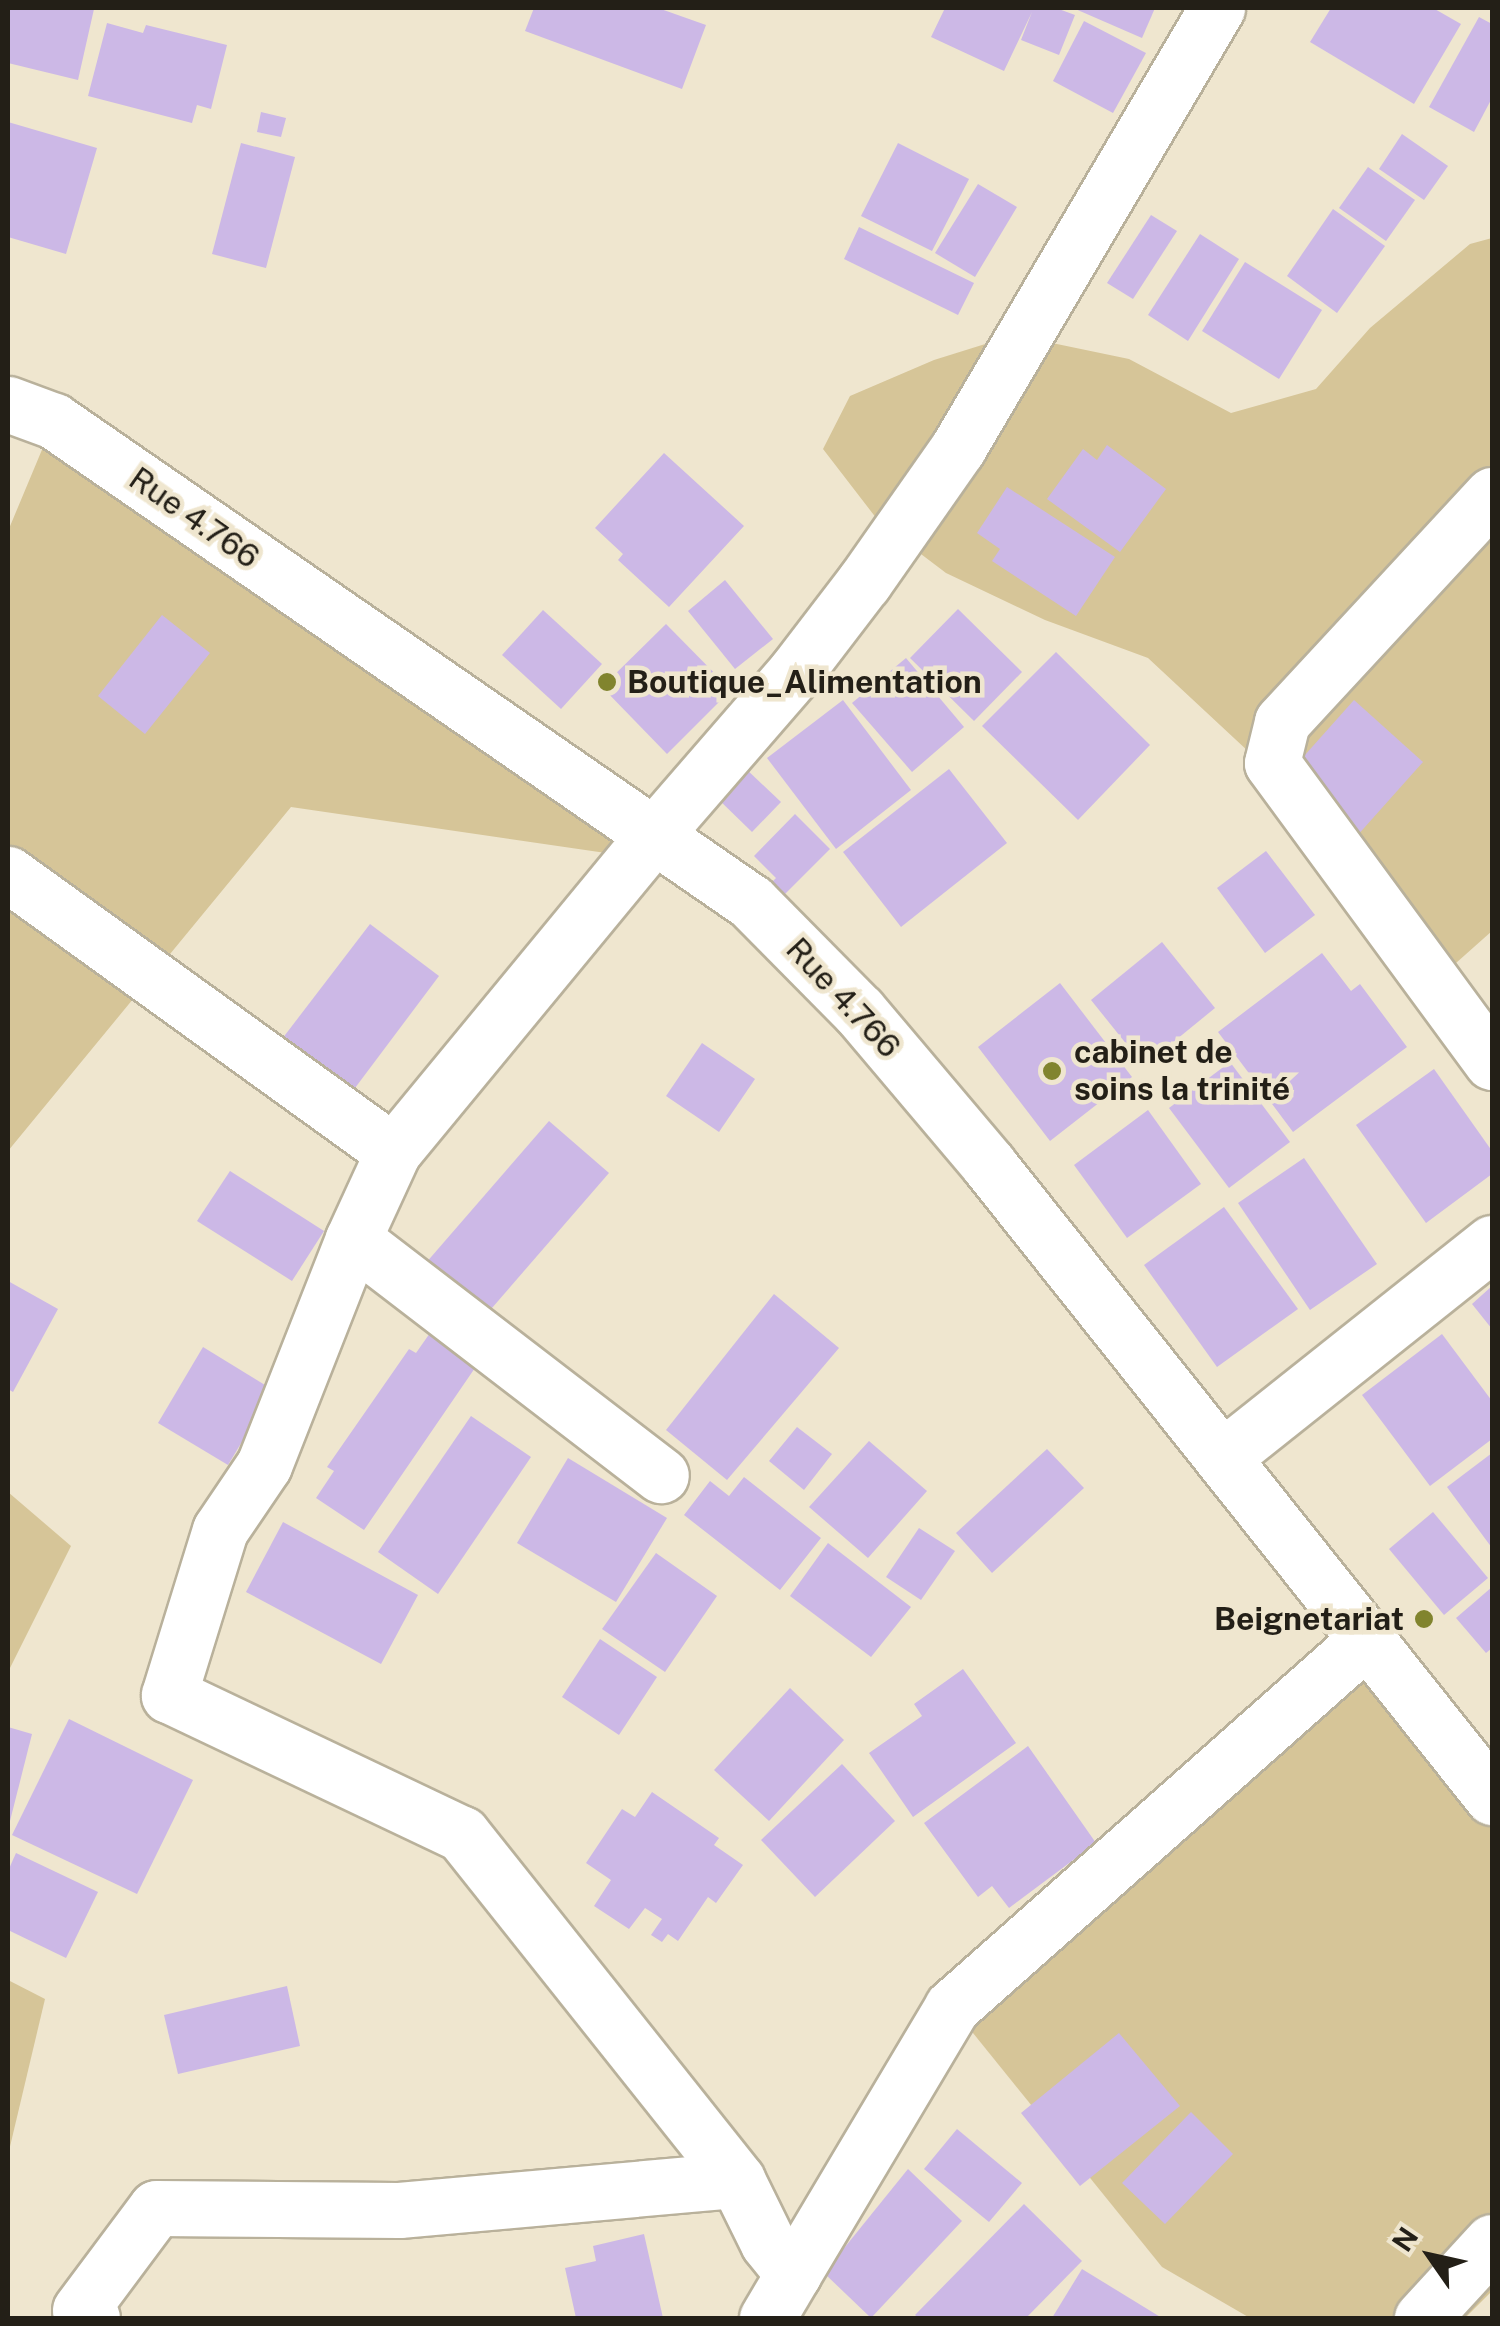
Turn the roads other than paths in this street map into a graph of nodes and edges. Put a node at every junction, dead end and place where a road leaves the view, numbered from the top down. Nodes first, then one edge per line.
1 (1218, 8) edge
2 (8, 404) edge
3 (1492, 495) edge
4 (655, 834) junction
5 (8, 874) edge
6 (1492, 1062) edge
7 (393, 1152) junction
8 (353, 1239) junction
9 (1492, 1242) edge
10 (1224, 1456) junction
11 (661, 1475) dead end
12 (1365, 1640) junction
13 (1492, 1797) edge
14 (737, 2180) junction
15 (1492, 2242) edge
16 (780, 2296) edge
17 (92, 2318) edge
18 (1422, 2318) edge

1 - 4 street
2 - 4 street, Rue 4.766
3 - 6 street
4 - 7 street
4 - 10 street, Rue 4.766
5 - 7 street
7 - 8 street
8 - 11 street
8 - 14 street
9 - 10 street
10 - 12 street, Rue 4.766
12 - 13 street, Rue 4.766
12 - 16 street
14 - 16 street
14 - 17 street
15 - 18 street

